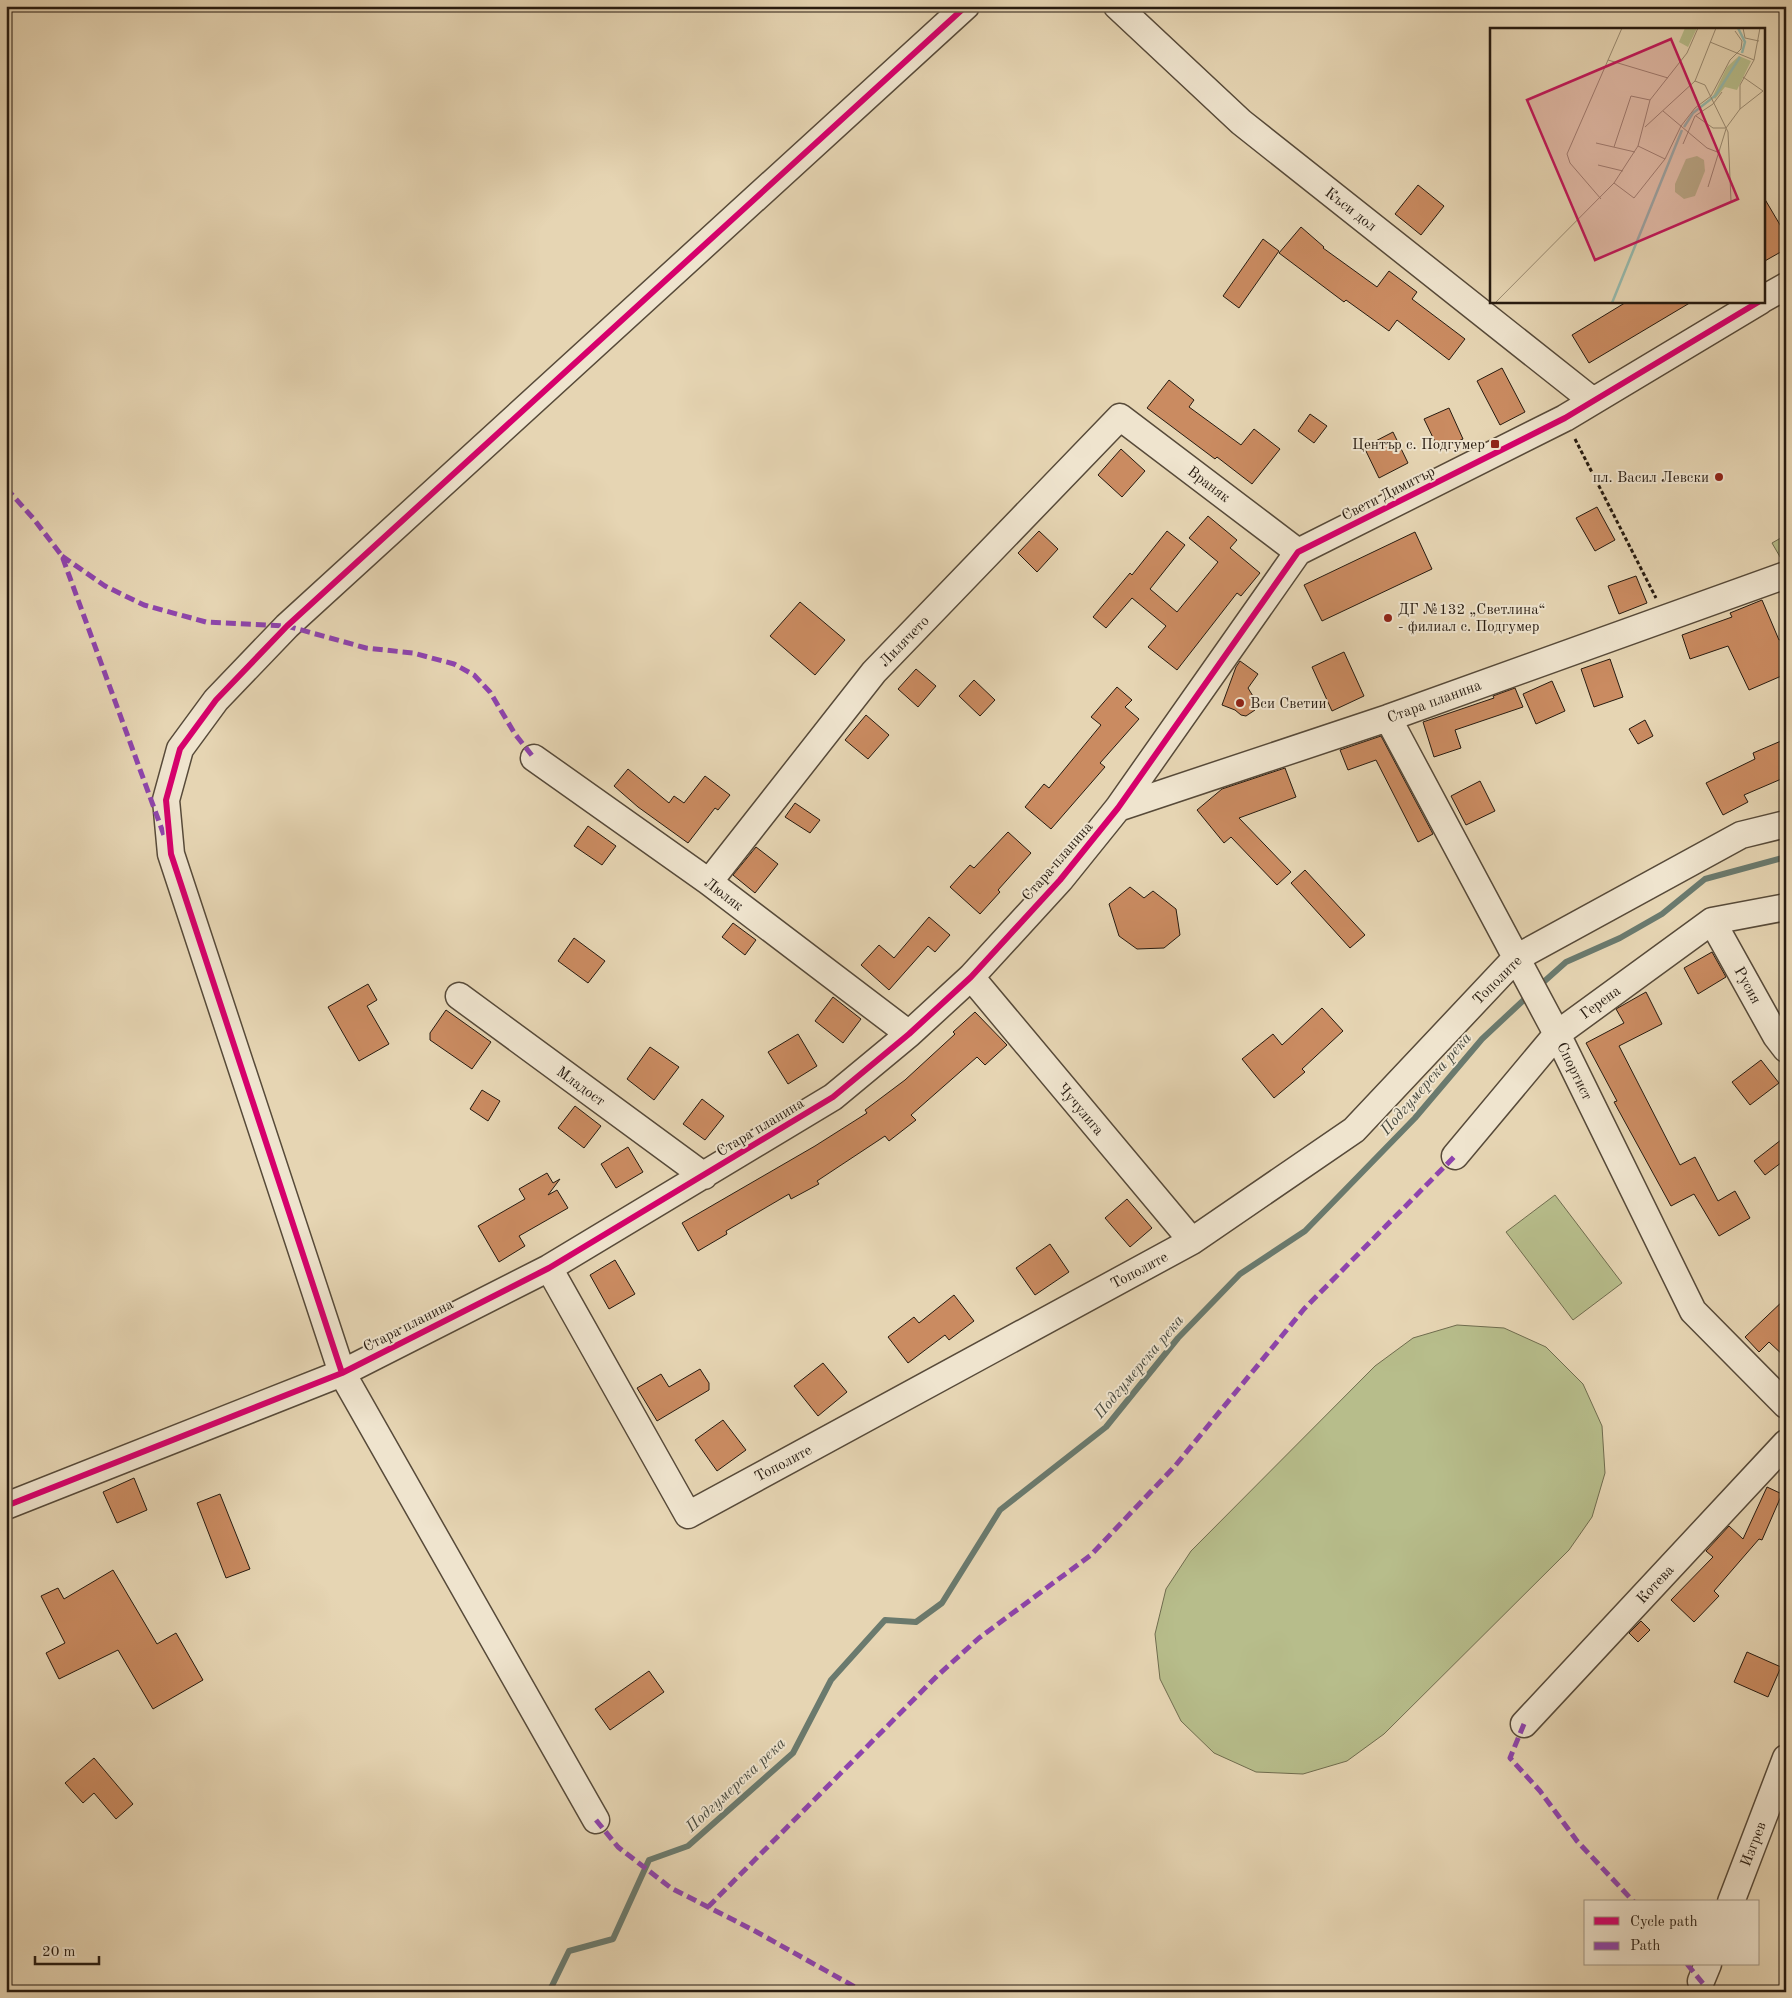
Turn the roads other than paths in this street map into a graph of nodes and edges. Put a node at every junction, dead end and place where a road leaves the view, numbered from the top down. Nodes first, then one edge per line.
1 (966, 6) edge
2 (1117, 6) edge
3 (1786, 286) edge
4 (1764, 298) edge
5 (1758, 302) edge
6 (1593, 401) junction
7 (1120, 416) joint
8 (1298, 552) junction
9 (1786, 575) edge
10 (1388, 718) junction
11 (534, 758) dead end
12 (1118, 808) junction
13 (1786, 824) edge
14 (709, 882) junction
15 (1786, 907) edge
16 (1712, 921) junction
17 (1516, 958) junction
18 (971, 977) junction
19 (459, 996) dead end
20 (910, 1034) junction
21 (1557, 1034) junction
22 (1786, 1049) edge
23 (1455, 1156) dead end
24 (704, 1176) junction
25 (1192, 1241) junction
26 (548, 1268) junction
27 (342, 1373) junction
28 (1786, 1406) edge
29 (1786, 1443) edge
30 (6, 1506) edge
31 (1524, 1724) dead end
32 (1786, 1758) edge
33 (596, 1820) dead end
34 (1732, 1900) edge

1 - 27 street
2 - 6 street, Къси дол
3 - 4 street
5 - 6 street, Свети Димитър
6 - 8 street, Свети Димитър
7 - 8 street, Враняк
7 - 14 street, Лилячето
8 - 12 street, Свети Димитър
9 - 10 street, Стара планина
10 - 12 street, Стара планина
10 - 17 street, Спортист
11 - 14 street, Люляк
12 - 18 street, Стара планина
13 - 17 street, Тополите
14 - 20 street, Люляк
15 - 16 street, Герена
16 - 21 street, Герена
16 - 22 street, Русия
17 - 21 street, Спортист
17 - 25 street, Тополите
18 - 20 street, Стара планина
18 - 25 street, Чучулига
19 - 24 street, Младост
20 - 24 street, Стара планина
21 - 23 street, Герена
21 - 28 street, Спортист
24 - 26 street, Стара планина
25 - 26 street, Тополите
26 - 27 street, Стара планина
27 - 30 street, Стара планина
27 - 33 street
29 - 31 street, Котева
32 - 34 street, Изгрев

